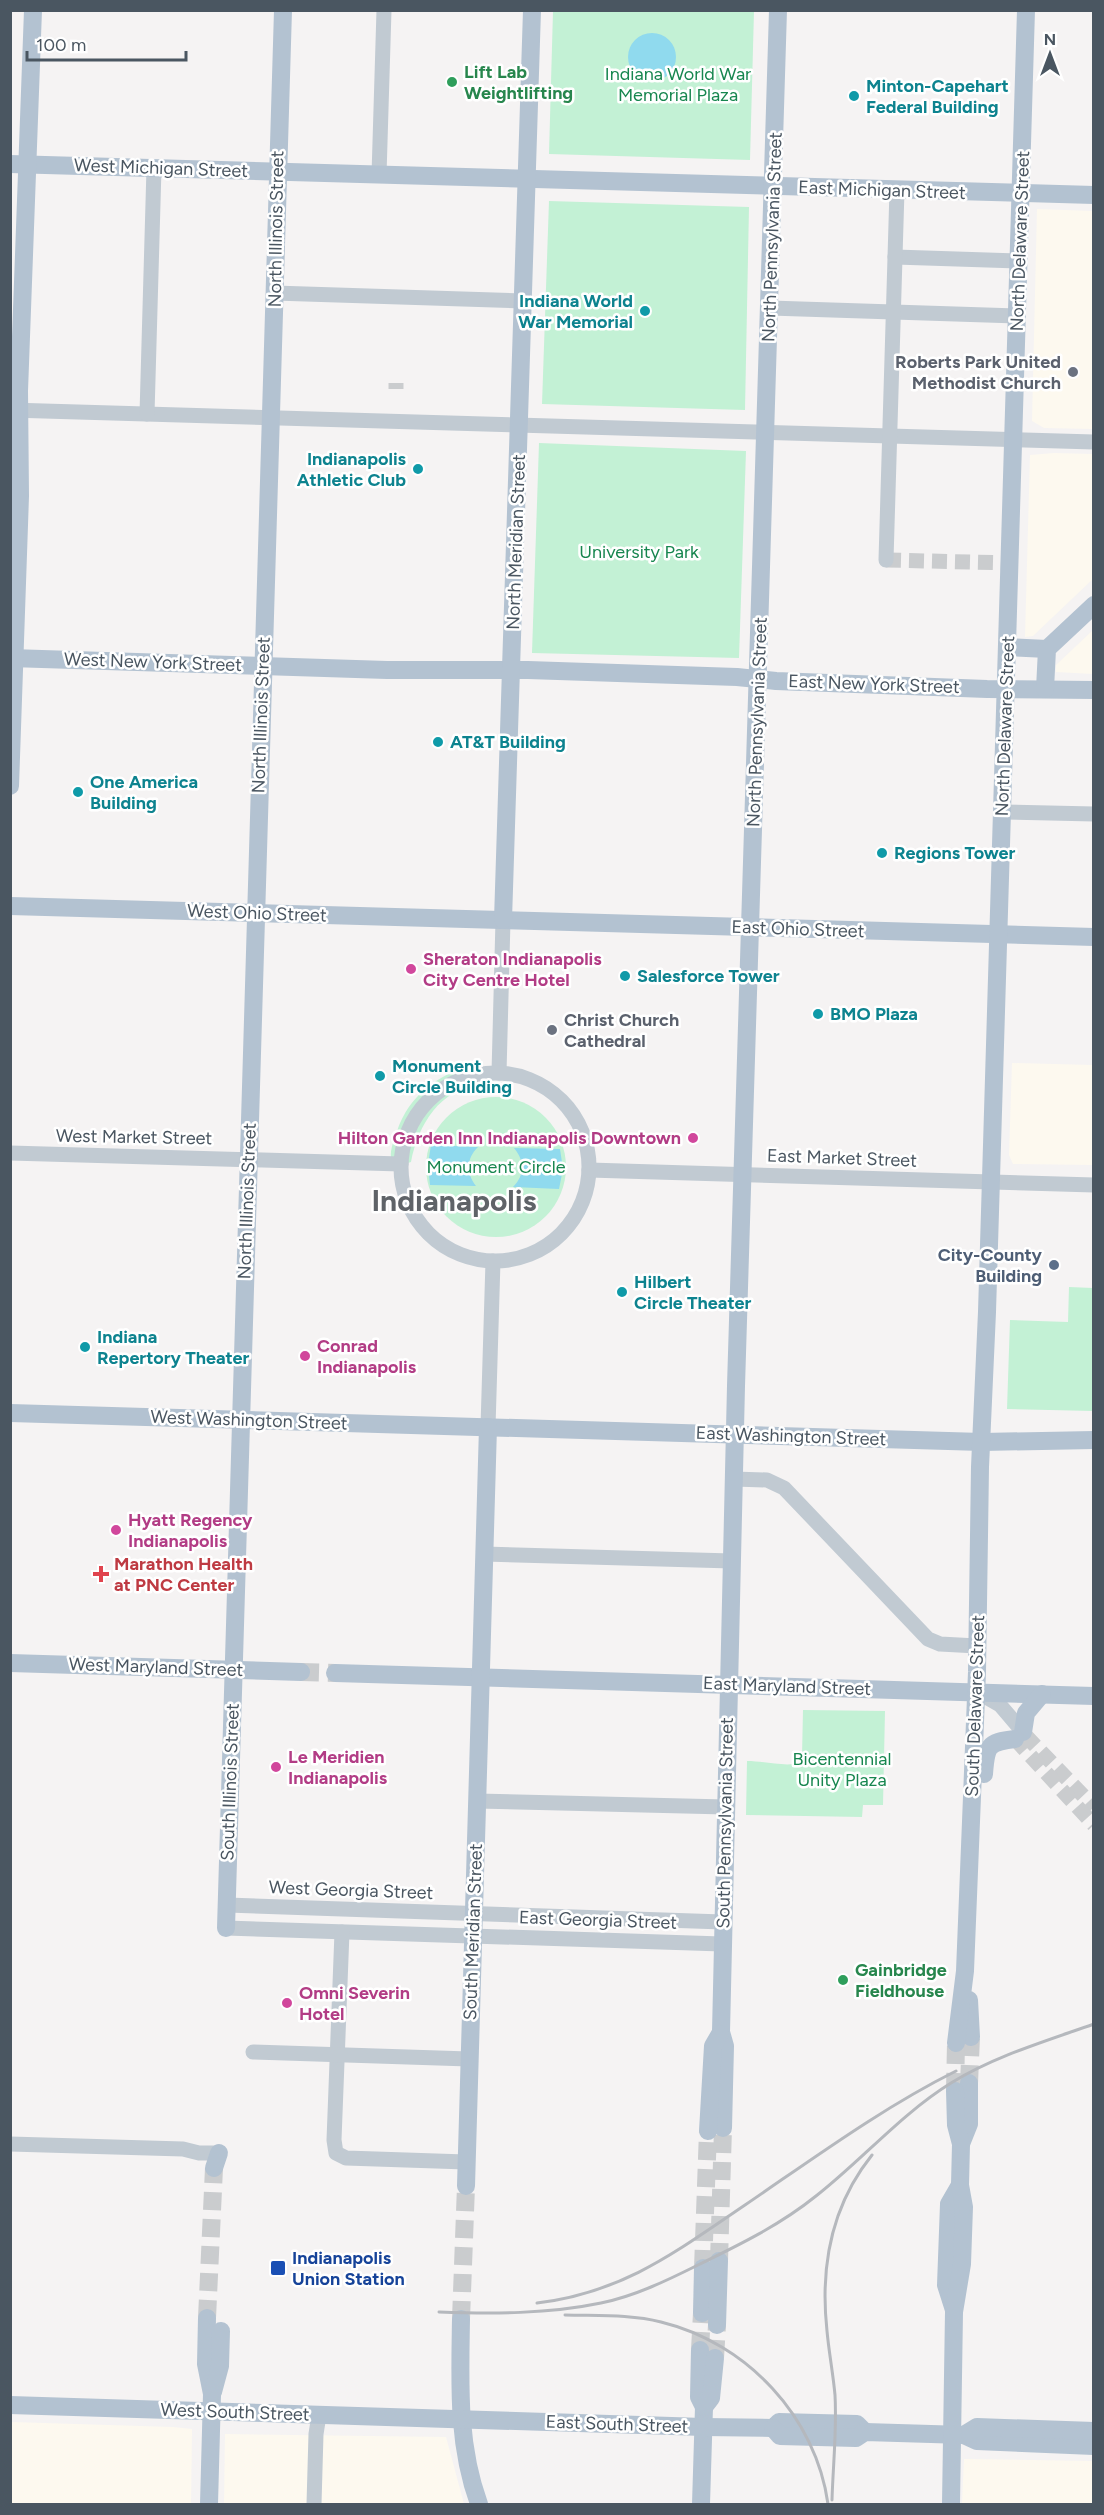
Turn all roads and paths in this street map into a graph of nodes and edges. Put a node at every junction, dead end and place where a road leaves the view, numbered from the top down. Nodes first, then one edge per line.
1 (33, 10) edge
2 (283, 10) edge
3 (384, 10) edge
4 (532, 10) edge
5 (778, 10) edge
6 (1026, 10) edge
7 (10, 164) edge
8 (29, 164) junction
9 (154, 168) junction
10 (277, 172) junction
11 (379, 175) junction
12 (527, 180) junction
13 (773, 187) junction
14 (897, 190) junction
15 (1021, 195) junction
16 (1094, 195) edge
17 (895, 257) junction
18 (1019, 261) junction
19 (274, 293) junction
20 (523, 301) junction
21 (770, 308) junction
22 (893, 312) junction
23 (1017, 316) junction
24 (15, 410) edge
25 (147, 414) junction
26 (270, 417) junction
27 (520, 425) junction
28 (766, 433) junction
29 (890, 436) junction
30 (1014, 440) junction
31 (1094, 442) edge
32 (886, 560) dead end
33 (1094, 605) edge
34 (1007, 647) junction
35 (1047, 649) junction
36 (12, 657) edge
37 (263, 666) junction
38 (511, 671) junction
39 (758, 678) junction
40 (1005, 688) junction
41 (1045, 688) junction
42 (1094, 690) edge
43 (10, 786) edge
44 (1002, 812) junction
45 (1094, 814) edge
46 (10, 906) edge
47 (256, 913) junction
48 (503, 920) junction
49 (751, 928) junction
50 (999, 935) junction
51 (1094, 937) edge
52 (499, 1073) junction
53 (10, 1153) edge
54 (249, 1159) junction
55 (401, 1164) junction
56 (589, 1170) junction
57 (744, 1175) junction
58 (991, 1182) junction
59 (1094, 1185) edge
60 (493, 1261) junction
61 (10, 1413) edge
62 (241, 1420) junction
63 (488, 1427) junction
64 (735, 1434) junction
65 (1094, 1440) edge
66 (982, 1442) junction
67 (734, 1479) junction
68 (484, 1554) junction
69 (732, 1561) junction
70 (977, 1646) junction
71 (10, 1663) edge
72 (233, 1670) junction
73 (300, 1671) tunnel mouth
74 (335, 1673) tunnel mouth
75 (480, 1677) junction
76 (728, 1685) junction
77 (976, 1692) junction
78 (1042, 1694) junction
79 (1094, 1696) edge
80 (1019, 1736) junction
81 (477, 1801) junction
82 (726, 1807) junction
83 (970, 1858) junction
84 (227, 1905) junction
85 (474, 1914) junction
86 (723, 1922) junction
87 (226, 1928) joint
88 (342, 1932) junction
89 (473, 1935) junction
90 (722, 1944) junction
91 (963, 2040) tunnel mouth
92 (253, 2052) dead end
93 (337, 2055) junction
94 (469, 2059) junction
95 (962, 2087) tunnel mouth
96 (715, 2129) tunnel mouth
97 (10, 2144) edge
98 (217, 2161) dead end
99 (466, 2162) junction
100 (466, 2186) tunnel mouth
101 (702, 2313) tunnel mouth
102 (207, 2318) tunnel mouth
103 (461, 2319) tunnel mouth
104 (717, 2325) tunnel mouth
105 (221, 2331) tunnel mouth
106 (708, 2354) tunnel mouth
107 (212, 2402) junction
108 (10, 2405) edge
109 (319, 2415) junction
110 (460, 2419) junction
111 (703, 2427) junction
112 (1094, 2431) edge
113 (958, 2434) junction
114 (1094, 2446) edge
115 (209, 2505) edge
116 (314, 2505) edge
117 (479, 2505) edge
118 (701, 2505) edge
119 (951, 2505) edge

1 - 8 main road
2 - 10 main road, North Illinois Street
3 - 11 street
4 - 12 main road, North Meridian Street
5 - 13 main road, North Pennsylvania Street
6 - 15 main road, North Delaware Street
7 - 8 main road, West Michigan Street
8 - 9 main road, West Michigan Street
8 - 24 main road
9 - 10 main road, West Michigan Street
9 - 25 street
10 - 11 main road, West Michigan Street
10 - 19 main road, North Illinois Street
11 - 12 main road, West Michigan Street
12 - 13 main road, East Michigan Street
12 - 20 main road, North Meridian Street
13 - 14 main road, East Michigan Street
13 - 21 main road, North Pennsylvania Street
14 - 15 main road, East Michigan Street
14 - 17 street
15 - 16 main road, East Michigan Street
15 - 18 main road, North Delaware Street
17 - 18 street
17 - 22 street
18 - 23 main road, North Delaware Street
19 - 20 street
19 - 26 main road, North Illinois Street
20 - 27 main road, North Meridian Street
21 - 22 street
21 - 28 main road, North Pennsylvania Street
22 - 23 street
22 - 29 street
23 - 30 main road, North Delaware Street
24 - 25 street
24 - 36 main road
25 - 26 street
26 - 27 street
26 - 37 main road, North Illinois Street
27 - 28 street
27 - 38 main road, North Meridian Street
28 - 29 street
28 - 39 main road, North Pennsylvania Street
29 - 30 street
29 - 32 street
30 - 31 street
30 - 34 main road, North Delaware Street
33 - 35 main road
34 - 35 main road
34 - 40 main road, North Delaware Street
35 - 41 main road
36 - 37 main road, West New York Street
36 - 43 main road
37 - 38 main road, West New York Street
37 - 47 main road, North Illinois Street
38 - 39 main road, East New York Street
38 - 48 main road, North Meridian Street
39 - 40 main road, East New York Street
39 - 49 main road, North Pennsylvania Street
40 - 41 main road, East New York Street
40 - 44 main road, North Delaware Street
41 - 42 main road, East New York Street
44 - 45 street
44 - 50 main road, North Delaware Street
46 - 47 main road, West Ohio Street
47 - 48 main road, West Ohio Street
47 - 54 main road, North Illinois Street
48 - 49 main road, East Ohio Street
48 - 52 street, North Meridian Street
49 - 50 main road, East Ohio Street
49 - 57 main road, North Pennsylvania Street
50 - 51 main road, East Ohio Street
50 - 58 main road, North Delaware Street
52 - 55 street
52 - 56 street
53 - 54 street, West Market Street
54 - 55 street, West Market Street
54 - 62 main road, North Illinois Street
55 - 60 street
56 - 57 street, East Market Street
56 - 60 street
57 - 58 street, East Market Street
57 - 64 main road, North Pennsylvania Street
58 - 59 street, East Market Street
58 - 66 main road, North Delaware Street
60 - 63 street
61 - 62 main road, West Washington Street
62 - 63 main road, West Washington Street
62 - 72 main road, South Illinois Street
63 - 64 main road, East Washington Street
63 - 68 main road
64 - 66 main road, East Washington Street
64 - 67 main road, South Pennsylvania Street
65 - 66 main road, East Washington Street
66 - 70 main road, South Delaware Street
67 - 69 main road, South Pennsylvania Street
67 - 70 street
68 - 69 street
68 - 75 main road
69 - 76 main road, South Pennsylvania Street
70 - 77 main road, South Delaware Street
71 - 72 main road, West Maryland Street
72 - 73 main road, West Maryland Street
72 - 84 main road, South Illinois Street
74 - 75 main road
75 - 76 main road, East Maryland Street
75 - 81 main road, South Meridian Street
76 - 77 main road, East Maryland Street
76 - 82 main road, South Pennsylvania Street
77 - 78 main road, East Maryland Street
77 - 80 street
77 - 83 main road, South Delaware Street
78 - 79 main road, East Maryland Street
78 - 80 main road
80 - 83 main road
81 - 82 street
81 - 85 main road, South Meridian Street
82 - 86 main road, South Pennsylvania Street
83 - 91 main road, South Delaware Street
84 - 85 street, West Georgia Street
84 - 87 main road, South Illinois Street
85 - 86 street, East Georgia Street
85 - 89 main road, South Meridian Street
86 - 90 main road, South Pennsylvania Street
87 - 88 street
88 - 89 street
88 - 93 street
89 - 90 street, East Georgia Street
89 - 94 main road, South Meridian Street
90 - 96 main road, South Pennsylvania Street
92 - 93 street
93 - 94 street
93 - 99 street
94 - 99 main road, South Meridian Street
95 - 113 main road
97 - 98 street
99 - 100 main road, South Meridian Street
101 - 104 main road
102 - 107 main road
103 - 110 main road
105 - 107 main road
106 - 111 main road
107 - 108 main road, West South Street
107 - 109 main road, West South Street
107 - 115 main road
109 - 110 main road, West South Street
109 - 116 street
110 - 111 main road, East South Street
110 - 117 main road
111 - 113 main road, East South Street
111 - 118 main road
112 - 113 main road, East South Street
113 - 114 main road, East South Street
113 - 119 main road

